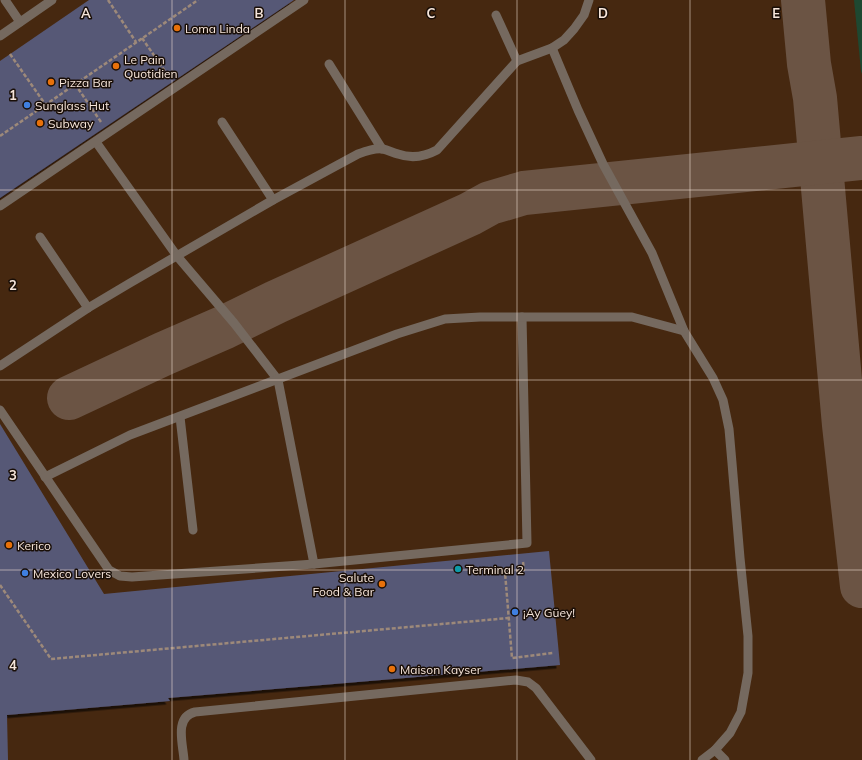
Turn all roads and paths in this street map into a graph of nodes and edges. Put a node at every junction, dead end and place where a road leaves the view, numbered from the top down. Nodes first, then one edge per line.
1 (5, 0) edge
2 (52, 0) edge
3 (108, 0) edge
4 (198, 0) edge
5 (304, 0) edge
6 (589, 0) edge
7 (496, 15) dead end
8 (20, 22) junction
9 (0, 36) edge
10 (142, 38) junction
11 (136, 42) junction
12 (552, 48) junction
13 (10, 54) dead end
14 (517, 61) junction
15 (329, 64) dead end
16 (172, 82) dead end
17 (75, 84) junction
18 (45, 104) junction
19 (222, 122) dead end
20 (105, 128) dead end
21 (0, 136) edge
22 (96, 142) junction
23 (382, 149) junction
24 (273, 200) junction
25 (0, 206) edge
26 (40, 237) dead end
27 (177, 256) junction
28 (88, 308) junction
29 (522, 317) junction
30 (684, 331) junction
31 (0, 366) edge
32 (278, 380) junction
33 (0, 410) edge
34 (180, 416) junction
35 (45, 478) junction
36 (193, 530) dead end
37 (523, 562) dead end
38 (314, 564) junction
39 (0, 585) edge
40 (509, 618) junction
41 (553, 653) dead end
42 (715, 750) junction
43 (184, 760) edge
44 (591, 760) edge
45 (702, 760) edge
46 (725, 760) edge

1 - 8 lane
2 - 8 lane
3 - 11 path
4 - 10 path
5 - 22 lane
6 - 12 lane
7 - 14 lane
8 - 9 lane
10 - 11 path
10 - 16 path
11 - 17 path
12 - 14 lane
12 - 30 lane
13 - 18 path
14 - 23 lane
15 - 23 lane
17 - 18 path
17 - 20 path
18 - 21 path
19 - 24 lane
22 - 25 lane
22 - 27 lane
23 - 24 lane
24 - 27 lane
26 - 28 lane
27 - 28 lane
27 - 32 lane
28 - 31 lane
29 - 30 lane
29 - 32 lane
29 - 38 lane
30 - 42 lane
32 - 34 lane
32 - 38 lane
33 - 35 lane
34 - 35 lane
34 - 36 lane
35 - 38 lane
37 - 40 path
39 - 40 path
40 - 41 path
42 - 45 lane
42 - 46 lane
43 - 44 lane

